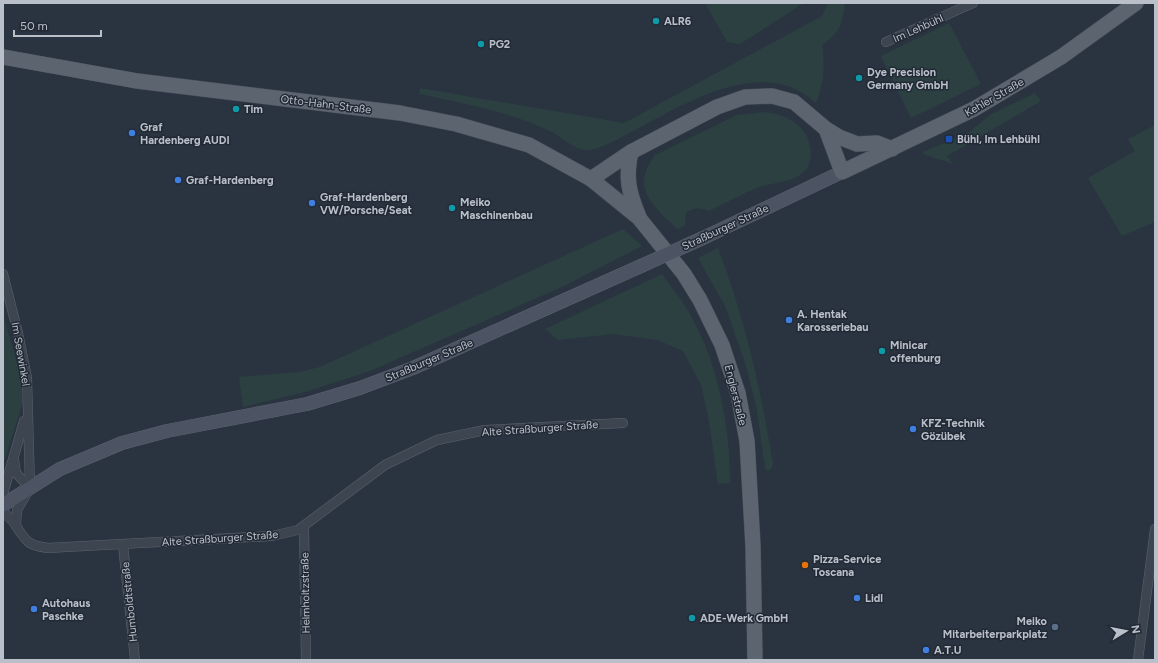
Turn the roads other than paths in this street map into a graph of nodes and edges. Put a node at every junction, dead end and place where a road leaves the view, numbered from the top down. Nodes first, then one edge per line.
1 (973, 3) edge
2 (1136, 3) edge
3 (886, 42) dead end
4 (3, 57) edge
5 (826, 129) junction
6 (892, 149) junction
7 (631, 152) junction
8 (842, 172) junction
9 (591, 178) junction
10 (639, 218) junction
11 (3, 274) edge
12 (27, 412) junction
13 (623, 423) dead end
14 (14, 456) junction
15 (30, 488) junction
16 (3, 494) edge
17 (3, 505) edge
18 (3, 512) edge
19 (16, 525) junction
20 (304, 526) junction
21 (1155, 529) edge
22 (123, 545) junction
23 (135, 660) edge
24 (306, 660) edge
25 (755, 660) edge
26 (1138, 660) edge

1 - 3 street, Im Lehbühl
2 - 6 main road, Kehler Straße
4 - 9 main road, Otto-Hahn-Straße
5 - 6 main road
5 - 7 main road
5 - 8 main road
6 - 8 main road, Kehler Straße
7 - 9 main road
7 - 10 main road
8 - 15 main road, Straßburger Straße, bridge
9 - 10 main road, Englerstraße
10 - 25 main road, Englerstraße
11 - 12 street, Im Seewinkel
12 - 14 street, Im Seewinkel
12 - 15 street, Im Seewinkel
13 - 20 street, Alte Straßburger Straße
14 - 15 street, Im Seewinkel
14 - 16 street, Im Seewinkel
15 - 17 main road, Straßburger Straße
15 - 19 street
18 - 19 street, Alte Straßburger Straße
19 - 22 street, Alte Straßburger Straße
20 - 22 street, Alte Straßburger Straße
20 - 24 street, Helmholtzstraße
21 - 26 street
22 - 23 street, Humboldtstraße

